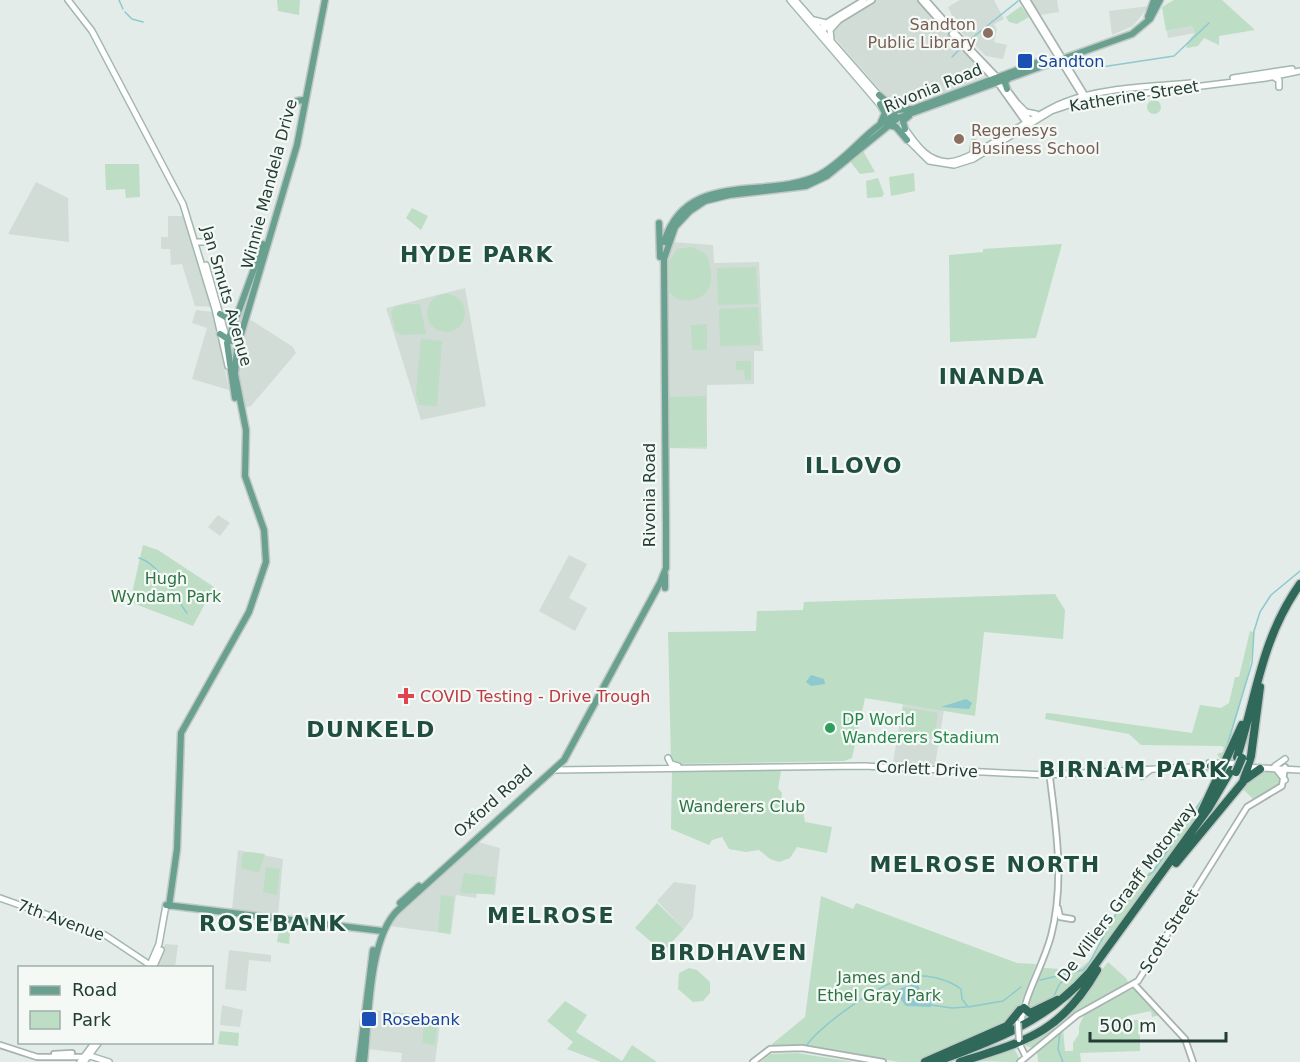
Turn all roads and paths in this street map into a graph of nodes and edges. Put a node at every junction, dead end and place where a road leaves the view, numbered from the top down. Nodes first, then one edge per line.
1 (70, 0) edge
2 (323, 0) edge
3 (790, 0) edge
4 (795, 0) edge
5 (864, 0) edge
6 (872, 0) edge
7 (921, 0) edge
8 (926, 0) edge
9 (1025, 0) edge
10 (1157, 1) edge
11 (804, 11) junction
12 (1150, 16) junction
13 (1162, 16) dead end
14 (838, 21) junction
15 (826, 23) junction
16 (817, 33) junction
17 (831, 44) junction
18 (1060, 57) junction
19 (1044, 65) junction
20 (1025, 67) junction
21 (1300, 69) edge
22 (1012, 76) junction
23 (1273, 76) junction
24 (994, 79) junction
25 (1171, 87) junction
26 (1279, 87) dead end
27 (1007, 89) junction
28 (1078, 90) junction
29 (957, 92) junction
30 (968, 93) junction
31 (879, 96) junction
32 (1075, 98) junction
33 (1085, 98) junction
34 (880, 104) junction
35 (1018, 104) junction
36 (913, 111) junction
37 (1036, 114) junction
38 (894, 118) junction
39 (1028, 121) junction
40 (887, 124) junction
41 (905, 129) junction
42 (872, 131) junction
43 (907, 140) junction
44 (985, 146) junction
45 (973, 154) junction
46 (790, 189) junction
47 (770, 191) junction
48 (659, 223) dead end
49 (198, 242) junction
50 (206, 242) dead end
51 (666, 247) junction
52 (660, 257) junction
53 (660, 271) junction
54 (239, 312) junction
55 (220, 314) junction
56 (241, 333) junction
57 (220, 334) junction
58 (227, 340) junction
59 (235, 374) junction
60 (233, 388) junction
61 (241, 405) junction
62 (250, 410) dead end
63 (241, 421) junction
64 (664, 557) junction
65 (666, 568) junction
66 (270, 573) dead end
67 (263, 576) junction
68 (1300, 584) edge
69 (665, 588) dead end
70 (1300, 593) edge
71 (243, 621) junction
72 (668, 758) dead end
73 (1285, 759) dead end
74 (1234, 763) junction
75 (678, 766) junction
76 (558, 767) junction
77 (1260, 767) junction
78 (1155, 768) junction
79 (1276, 768) junction
80 (1285, 768) junction
81 (1300, 769) edge
82 (1048, 773) junction
83 (1142, 776) dead end
84 (1285, 780) junction
85 (1243, 782) junction
86 (1051, 796) junction
87 (1191, 833) junction
88 (1176, 863) junction
89 (1058, 893) junction
90 (0, 898) edge
91 (168, 904) junction
92 (1072, 919) dead end
93 (381, 929) junction
94 (150, 966) edge
95 (152, 966) edge
96 (1093, 971) junction
97 (1135, 984) junction
98 (1020, 1017) junction
99 (0, 1045) edge
100 (96, 1045) edge
101 (1023, 1048) junction
102 (1034, 1049) junction
103 (35, 1054) junction
104 (50, 1057) junction
105 (86, 1059) edge
106 (44, 1060) dead end
107 (1019, 1061) edge
108 (109, 1062) edge
109 (359, 1062) edge
110 (364, 1062) edge
111 (753, 1062) edge
112 (883, 1062) edge
113 (925, 1062) edge
114 (935, 1062) edge
115 (946, 1062) edge
116 (960, 1062) edge
117 (1193, 1062) edge

1 - 49 main road, Jan Smuts Avenue
1 - 57 main road, Jan Smuts Avenue
2 - 54 main road, Winnie Mandela Drive
2 - 56 main road, Winnie Mandela Drive
3 - 16 main road
4 - 11 main road
5 - 15 street
6 - 14 street
7 - 8 street
9 - 18 street
10 - 12 main road, Rivonia Road
11 - 15 main road
11 - 16 main road
12 - 13 main road
12 - 18 main road, Rivonia Road
14 - 16 street
14 - 17 main road
15 - 16 street
16 - 17 main road
17 - 31 main road
17 - 34 main road
18 - 19 main road, Rivonia Road
18 - 20 main road, Rivonia Road
18 - 28 street
18 - 33 street
19 - 20 main road
19 - 22 main road, Rivonia Road
20 - 24 main road, Rivonia Road
21 - 23 main road, Katherine Street
21 - 25 main road, Katherine Street
22 - 24 main road, Rivonia Road
22 - 27 main road
23 - 25 main road, Katherine Street
23 - 26 main road
24 - 24 street
24 - 27 street
24 - 29 main road, Rivonia Road
24 - 30 main road, Rivonia Road
24 - 39 street
25 - 33 main road, Katherine Street
27 - 35 street
28 - 32 main road
28 - 33 street
29 - 30 main road
29 - 36 main road, Rivonia Road
30 - 36 main road, Rivonia Road
31 - 36 main road
31 - 38 main road
32 - 33 main road, Katherine Street
32 - 37 main road, Katherine Street
33 - 39 main road, Katherine Street
34 - 38 main road
34 - 42 main road
35 - 37 main road
35 - 39 street
36 - 38 main road, Rivonia Road
36 - 41 main road
37 - 39 main road, Katherine Street
38 - 40 main road, Rivonia Road
38 - 41 main road, Katherine Street
38 - 42 main road, Rivonia Road
38 - 43 main road, Katherine Street
39 - 43 main road, Katherine Street
39 - 44 main road, Katherine Street
40 - 43 main road
40 - 46 main road, Rivonia Road
41 - 45 main road, Katherine Street
42 - 52 main road, Rivonia Road
44 - 45 main road, Katherine Street
44 - 45 main road
46 - 47 main road, Rivonia Road
46 - 47 main road
47 - 51 main road, Rivonia Road
48 - 52 main road
49 - 50 main road
49 - 55 main road, Jan Smuts Avenue
51 - 53 main road
51 - 64 main road, Rivonia Road
52 - 53 main road, Rivonia Road
53 - 64 main road, Rivonia Road
54 - 55 main road
54 - 58 main road, Winnie Mandela Drive
55 - 58 main road, Jan Smuts Avenue
56 - 58 main road
56 - 59 main road, Winnie Mandela Drive
57 - 58 main road
57 - 60 main road, Jan Smuts Avenue
58 - 59 main road, Jan Smuts Avenue
58 - 60 main road
59 - 61 main road, Jan Smuts Avenue
60 - 63 main road, Jan Smuts Avenue
61 - 62 main road
61 - 63 main road
61 - 67 main road, Jan Smuts Avenue
63 - 71 main road, Jan Smuts Avenue
64 - 65 main road, Oxford Road
64 - 76 main road, Oxford Road
65 - 69 main road
65 - 76 main road, Oxford Road
66 - 67 main road
67 - 71 main road, Jan Smuts Avenue
68 - 74 highway
70 - 74 highway
71 - 91 main road, Jan Smuts Avenue
72 - 75 main road
73 - 79 main road
74 - 77 highway
74 - 78 main road, Corlett Drive
74 - 82 main road, Corlett Drive
74 - 85 highway
74 - 87 highway, De Villiers Graaff Motorway
74 - 87 highway
74 - 88 highway
75 - 76 main road, Corlett Drive
75 - 82 main road, Corlett Drive
76 - 82 main road, Corlett Drive
76 - 93 main road, Oxford Road
77 - 79 main road
77 - 85 highway
78 - 82 main road, Corlett Drive
78 - 83 main road
79 - 80 main road
79 - 84 main road
80 - 81 main road
80 - 84 street
82 - 86 street
84 - 97 street, Scott Street
85 - 88 highway
86 - 89 street
86 - 98 street
87 - 96 highway, De Villiers Graaff Motorway
88 - 96 highway
89 - 92 street
89 - 98 street
90 - 94 main road, 7th Avenue
91 - 93 main road
91 - 95 main road, Jan Smuts Avenue
93 - 109 main road, Oxford Road
93 - 110 main road, Oxford Road
96 - 98 highway
96 - 101 highway
96 - 114 highway, De Villiers Graaff Motorway
96 - 115 highway
97 - 102 street, Scott Street
97 - 117 street
98 - 101 street, bridge
98 - 113 highway
99 - 103 street
100 - 105 main road
100 - 105 main road
101 - 102 street
101 - 102 street, Scott Street
101 - 107 street, Scott Street
101 - 116 highway
103 - 104 street
103 - 105 street
104 - 105 street
104 - 106 street
105 - 108 main road
111 - 112 street

